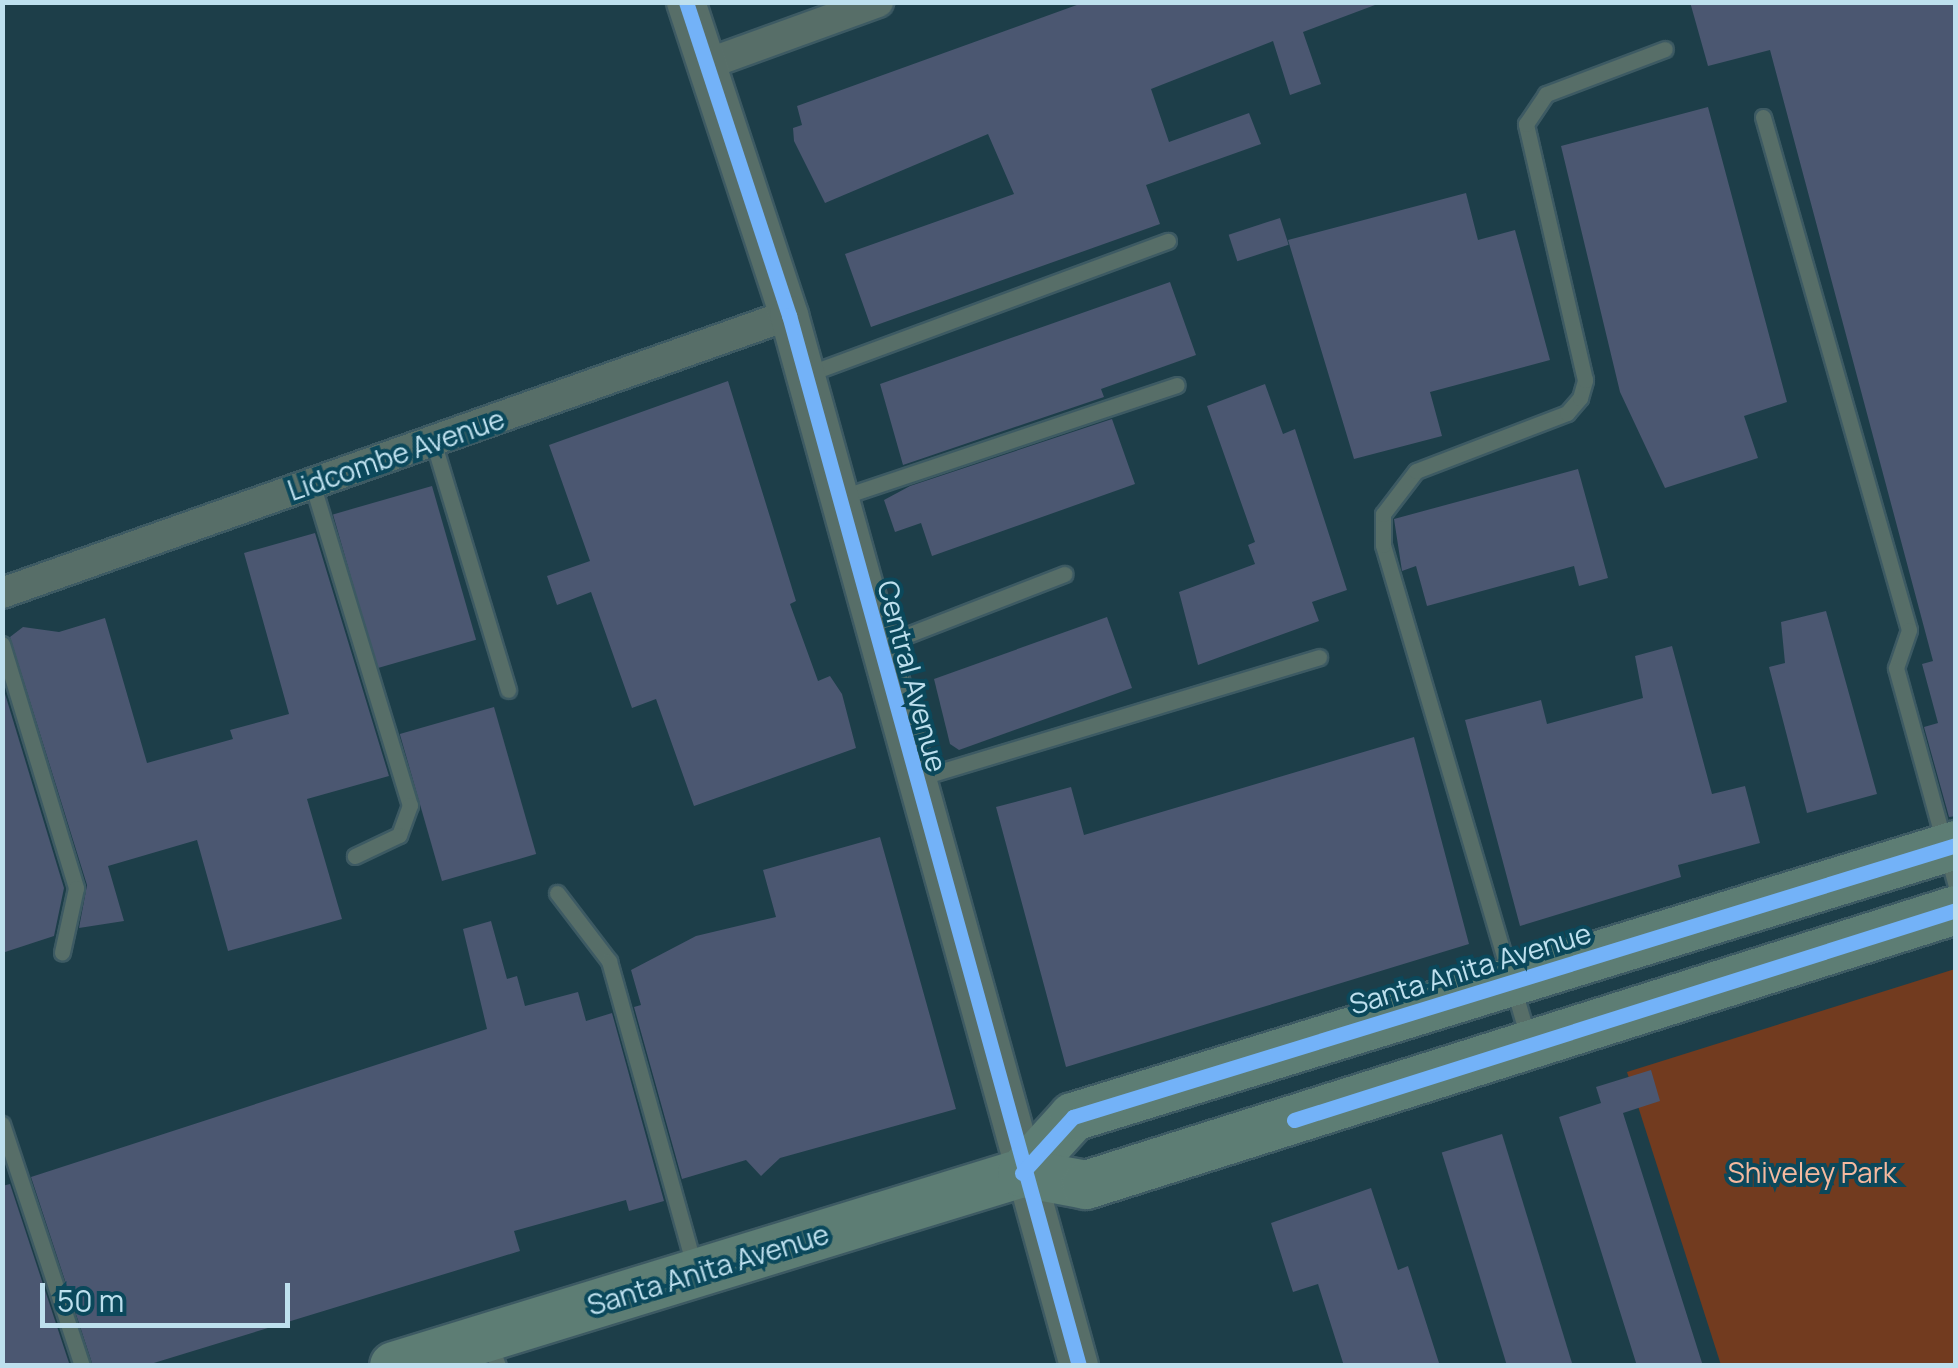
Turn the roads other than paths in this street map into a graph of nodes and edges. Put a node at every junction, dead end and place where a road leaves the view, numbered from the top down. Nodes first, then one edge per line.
1 (686, 2) edge
2 (878, 2) edge
3 (1665, 48) dead end
4 (707, 64) junction
5 (1763, 117) dead end
6 (1168, 241) dead end
7 (789, 315) junction
8 (805, 374) junction
9 (1177, 386) dead end
10 (433, 441) junction
11 (312, 483) junction
12 (839, 498) junction
13 (1065, 574) dead end
14 (2, 593) edge
15 (2, 644) edge
16 (879, 646) junction
17 (1319, 657) dead end
18 (508, 690) dead end
19 (916, 780) junction
20 (356, 856) dead end
21 (1952, 860) edge
22 (557, 893) dead end
23 (1956, 910) edge
24 (62, 952) dead end
25 (1506, 983) junction
26 (1531, 1045) junction
27 (2, 1124) edge
28 (1022, 1174) junction
29 (696, 1272) junction
30 (493, 1351) edge
31 (82, 1366) edge
32 (394, 1366) edge
33 (1079, 1366) edge

1 - 4 street, Central Avenue
2 - 4 street
3 - 25 lane
4 - 7 street, Central Avenue
5 - 21 lane
6 - 8 lane
7 - 8 street, Central Avenue
7 - 10 street, Lidcombe Avenue
8 - 12 street, Central Avenue
9 - 12 lane
10 - 11 street, Lidcombe Avenue
10 - 18 lane
11 - 14 street, Lidcombe Avenue
11 - 20 lane
12 - 16 street, Central Avenue
13 - 16 lane
15 - 24 lane
16 - 19 street, Central Avenue
17 - 19 lane
19 - 28 street, Central Avenue
21 - 25 main road, Santa Anita Avenue
22 - 29 lane
23 - 26 main road, Santa Anita Avenue
25 - 26 lane
25 - 28 main road, Santa Anita Avenue
26 - 28 main road, Santa Anita Avenue
27 - 31 lane
28 - 29 main road, Santa Anita Avenue
28 - 33 street, Central Avenue
29 - 30 main road, Santa Anita Avenue
30 - 32 main road, Santa Anita Avenue

